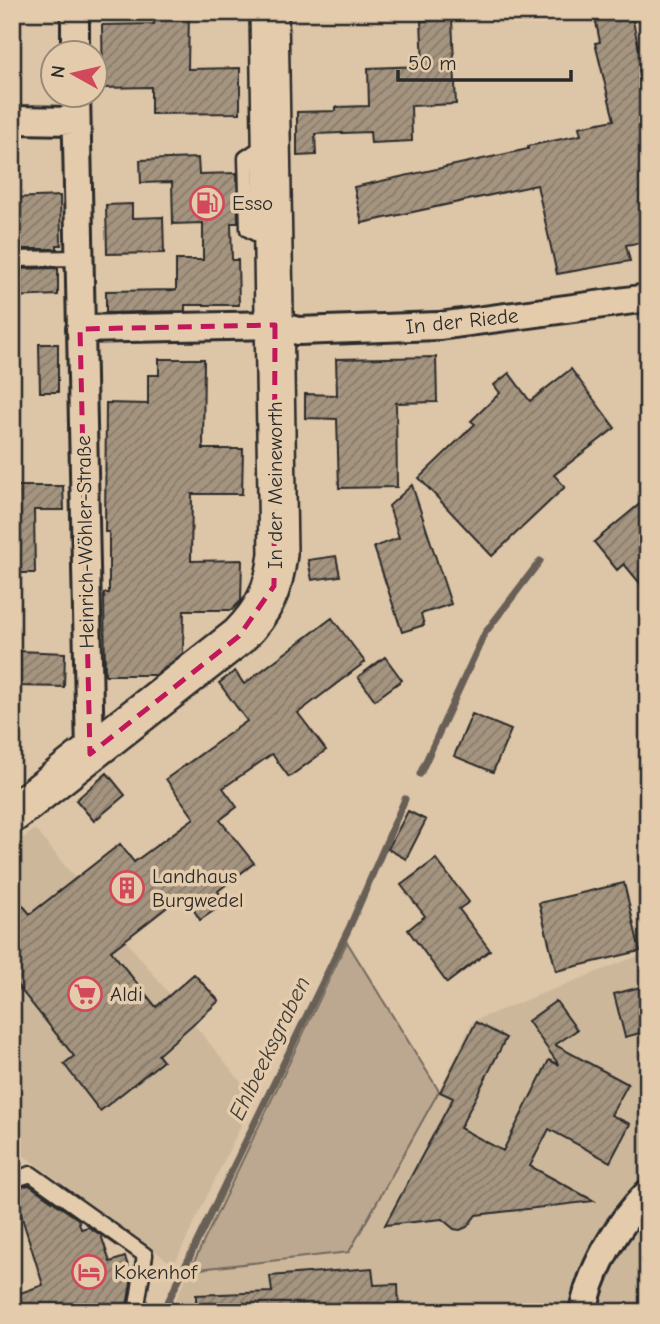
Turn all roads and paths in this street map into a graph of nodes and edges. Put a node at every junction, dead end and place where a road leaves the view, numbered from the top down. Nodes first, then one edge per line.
1 (75, 12) edge
2 (269, 12) edge
3 (75, 38) edge
4 (76, 108) edge
5 (12, 120) edge
6 (79, 258) junction
7 (12, 259) edge
8 (648, 298) edge
9 (275, 325) junction
10 (80, 329) junction
11 (90, 754) junction
12 (12, 814) edge
13 (12, 1180) edge
14 (648, 1193) edge
15 (136, 1312) edge
16 (583, 1312) edge

1 - 3 street
2 - 9 main road, In der Meineworth
4 - 5 street
4 - 6 street, Heinrich-Wöhler-Straße
6 - 7 lane
6 - 10 street, Heinrich-Wöhler-Straße
8 - 9 street, In der Riede
9 - 10 street
9 - 11 main road, In der Meineworth
10 - 11 street, Heinrich-Wöhler-Straße
11 - 12 main road, In der Meineworth
13 - 15 lane
14 - 16 street

